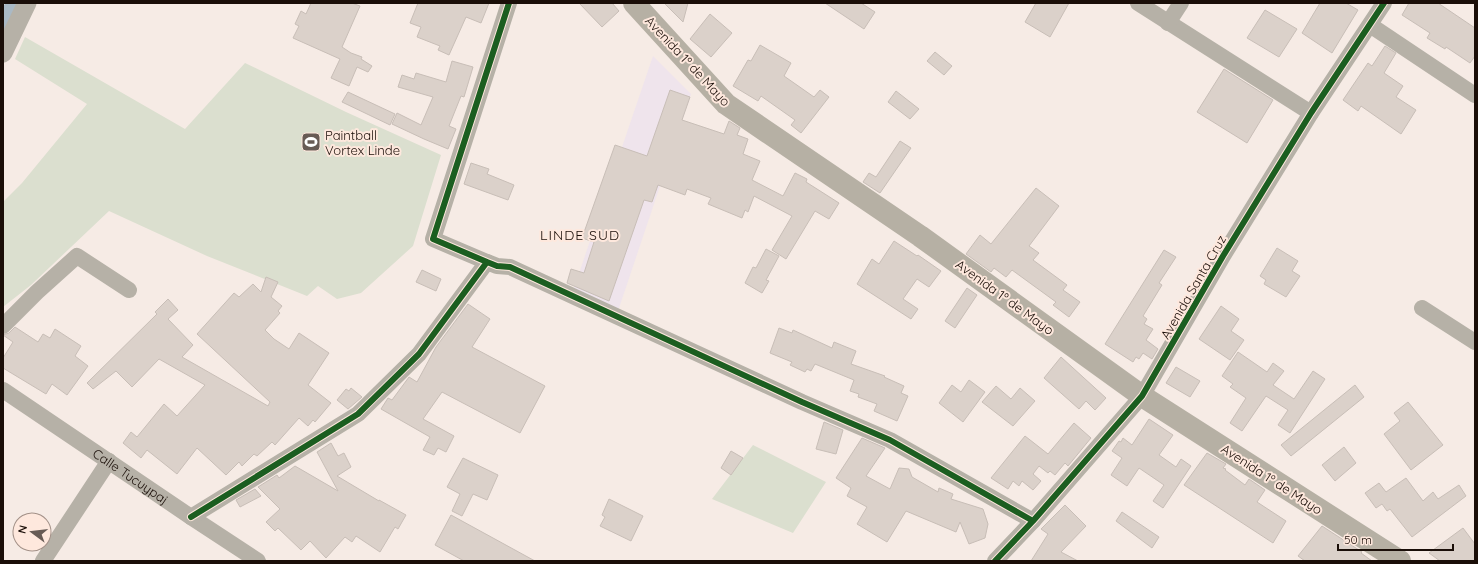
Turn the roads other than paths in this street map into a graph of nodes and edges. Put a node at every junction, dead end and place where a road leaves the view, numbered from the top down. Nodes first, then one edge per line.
1 (27, 3) edge
2 (509, 3) edge
3 (634, 3) edge
4 (1138, 3) edge
5 (1181, 3) edge
6 (1384, 3) edge
7 (1168, 23) junction
8 (1370, 25) junction
9 (3, 54) edge
10 (1475, 95) edge
11 (1311, 113) junction
12 (487, 262) junction
13 (129, 290) dead end
14 (1422, 308) dead end
15 (3, 326) edge
16 (1475, 342) edge
17 (3, 390) edge
18 (1142, 396) junction
19 (109, 461) junction
20 (190, 517) junction
21 (1033, 521) junction
22 (43, 561) edge
23 (258, 561) edge
24 (995, 561) edge
25 (1400, 561) edge

1 - 9 street
2 - 12 street
3 - 18 main road, Avenida 1º de Mayo
4 - 7 street
5 - 7 street
6 - 8 street, Avenida Santa Cruz
7 - 11 street
8 - 10 street
8 - 11 street, Avenida Santa Cruz
11 - 18 street, Avenida Santa Cruz
12 - 20 street
12 - 21 street
13 - 15 street
14 - 16 street
17 - 19 street, Calle Tucuypaj
18 - 21 street, Avenida Santa Cruz
18 - 25 main road, Avenida 1º de Mayo
19 - 20 street, Calle Tucuypaj
19 - 22 street
20 - 23 street, Calle Tucuypaj
21 - 24 street, Avenida Santa Cruz

